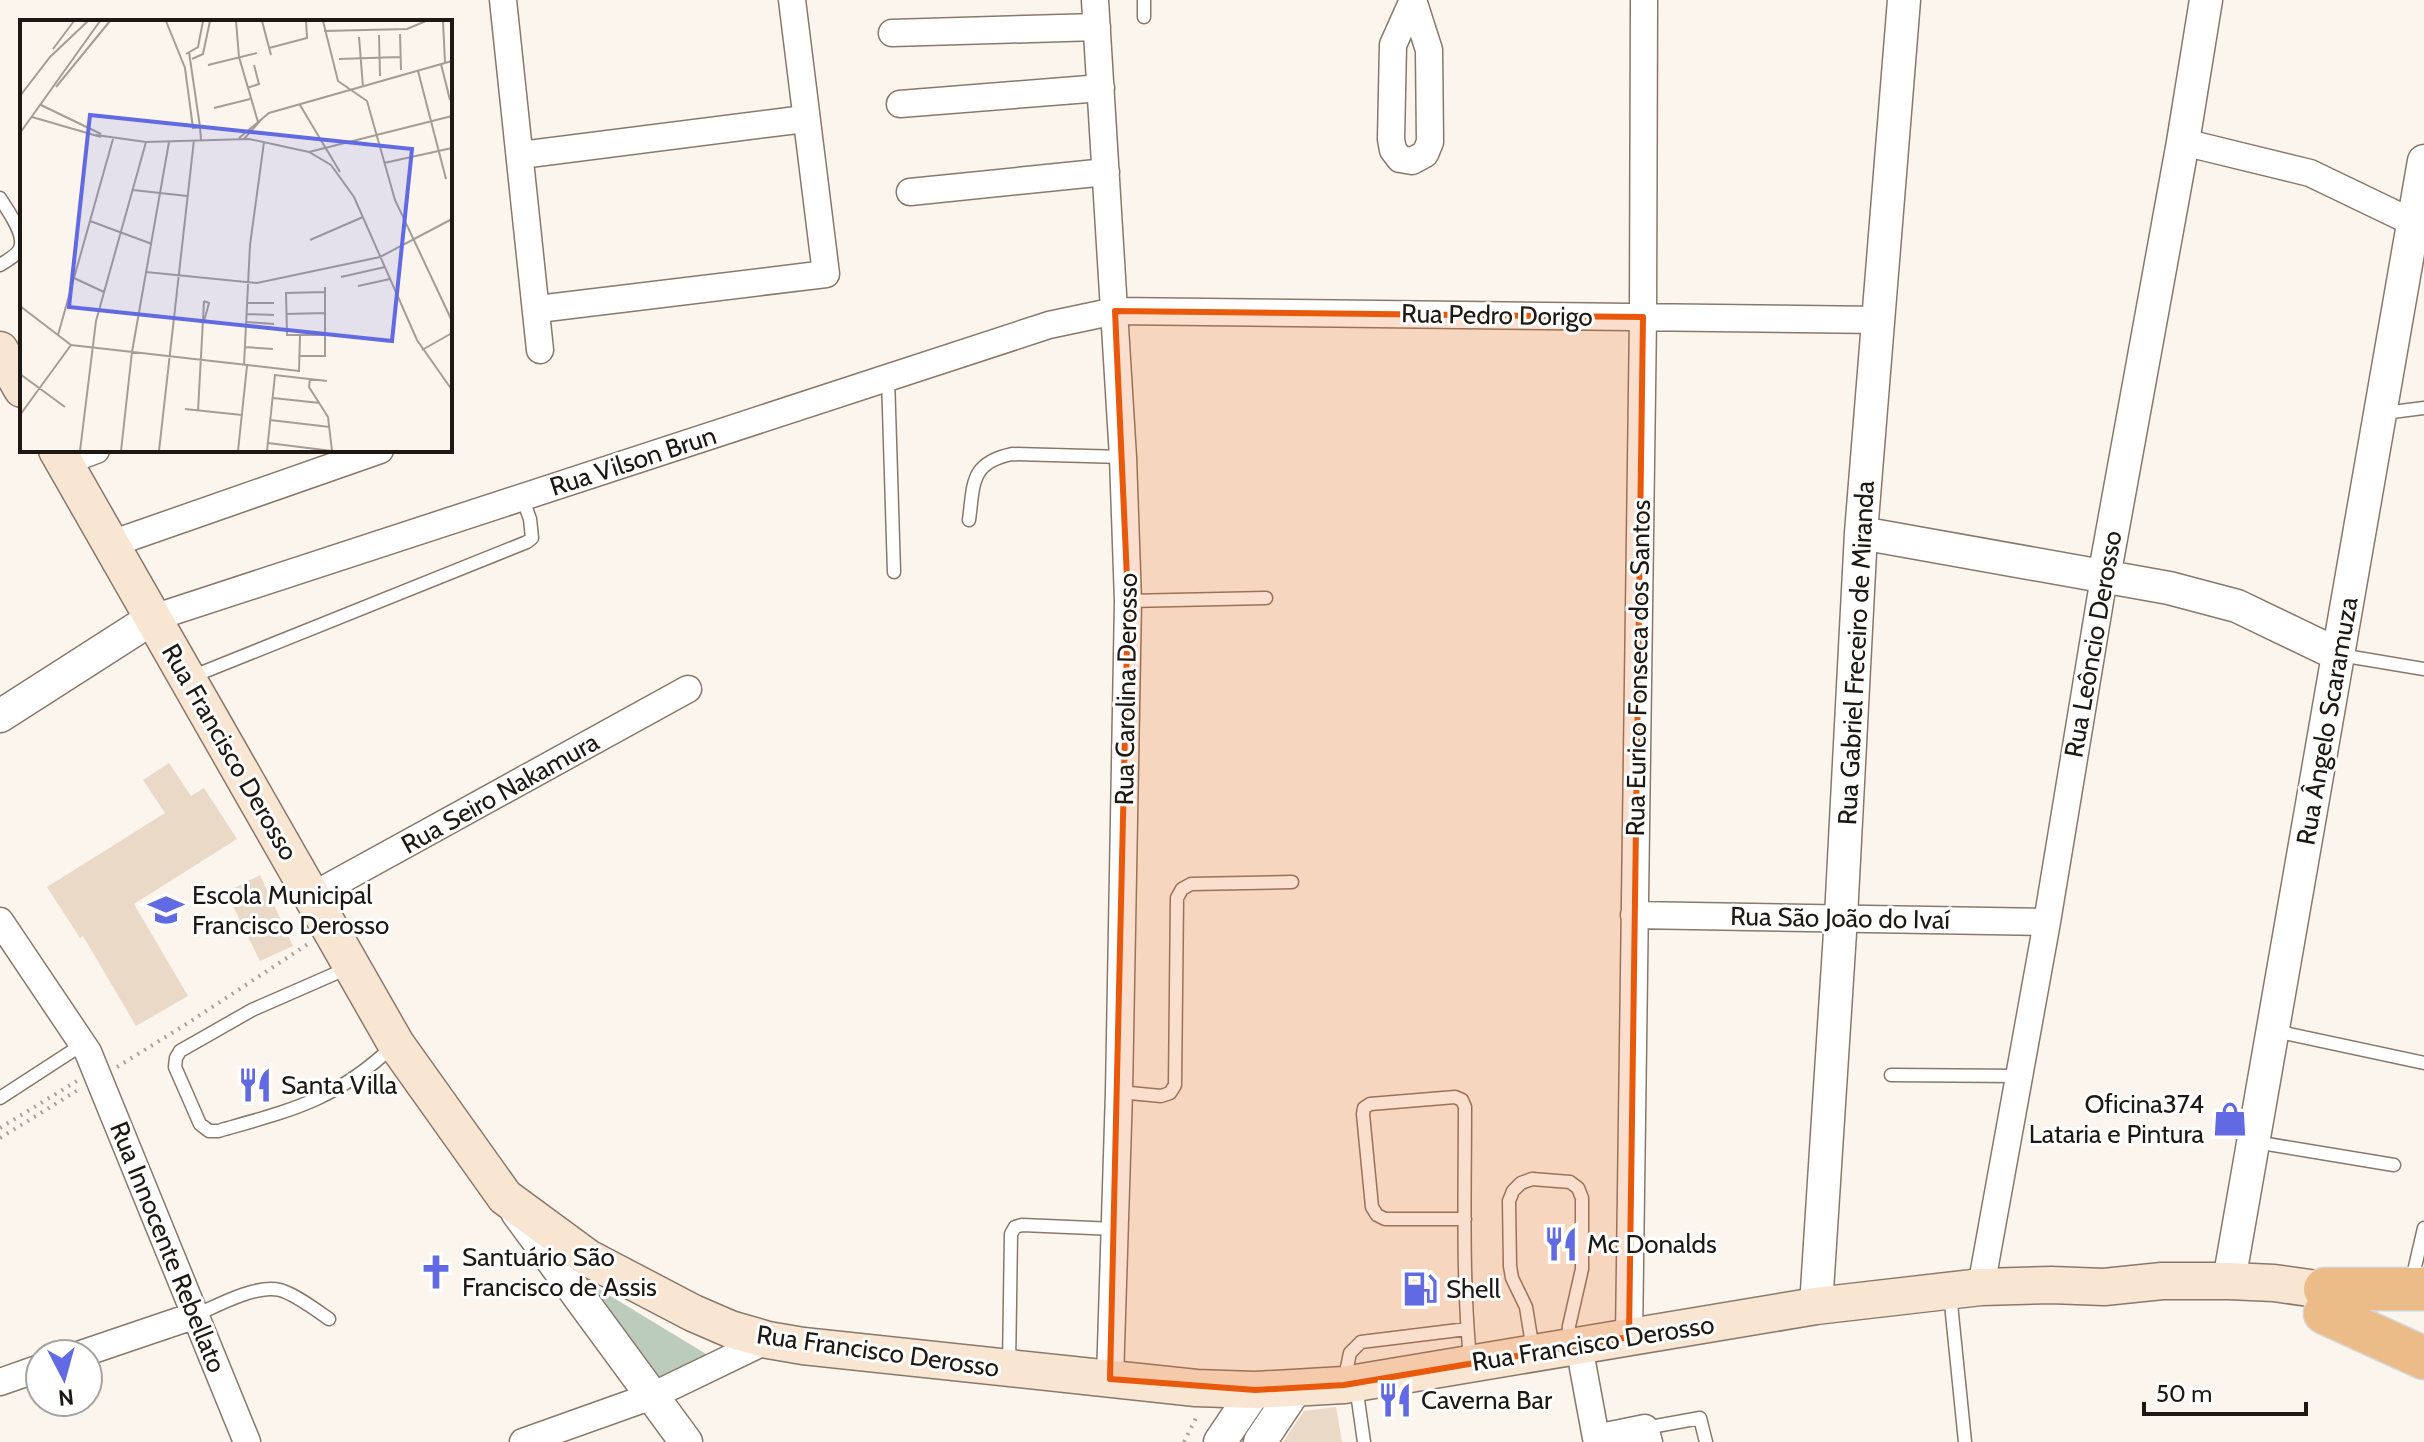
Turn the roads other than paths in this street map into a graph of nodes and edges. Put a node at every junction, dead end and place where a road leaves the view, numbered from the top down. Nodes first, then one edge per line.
1 (503, 0) edge
2 (792, 0) edge
3 (1095, 0) edge
4 (1144, 0) edge
5 (1413, 0) edge
6 (1644, 0) edge
7 (1904, 0) edge
8 (2206, 0) edge
9 (1144, 17) dead end
10 (1097, 27) junction
11 (892, 33) dead end
12 (1101, 88) junction
13 (900, 104) dead end
14 (805, 119) junction
15 (2183, 142) junction
16 (521, 155) junction
17 (2424, 161) edge
18 (1106, 172) junction
19 (910, 192) dead end
20 (0, 198) edge
21 (2414, 223) junction
22 (20, 235) edge
23 (20, 249) edge
24 (0, 265) edge
25 (538, 309) junction
26 (1115, 311) junction
27 (1643, 317) junction
28 (1880, 320) junction
29 (0, 350) edge
30 (540, 350) dead end
31 (888, 377) junction
32 (20, 385) edge
33 (2424, 408) edge
34 (2381, 413) junction
35 (374, 452) edge
36 (72, 454) edge
37 (1123, 457) junction
38 (522, 497) junction
39 (969, 520) dead end
40 (1861, 533) junction
41 (111, 544) junction
42 (894, 572) dead end
43 (2104, 577) junction
44 (1266, 598) dead end
45 (1128, 601) junction
46 (153, 618) junction
47 (2339, 655) junction
48 (2424, 669) edge
49 (188, 679) junction
50 (688, 689) dead end
51 (0, 716) edge
52 (1292, 882) dead end
53 (312, 896) junction
54 (1634, 915) junction
55 (1841, 917) junction
56 (0, 921) edge
57 (2047, 922) junction
58 (352, 966) junction
59 (2271, 1031) junction
60 (396, 1044) junction
61 (86, 1048) junction
62 (2424, 1063) edge
63 (1891, 1075) dead end
64 (2019, 1076) junction
65 (1119, 1092) junction
66 (0, 1098) edge
67 (2252, 1142) junction
68 (2394, 1165) dead end
69 (505, 1197) junction
70 (1465, 1219) junction
71 (2424, 1228) edge
72 (1115, 1229) junction
73 (2229, 1281) junction
74 (2104, 1287) junction
75 (1966, 1289) junction
76 (2420, 1295) edge
77 (2325, 1301) junction
78 (1816, 1306) junction
79 (196, 1315) junction
80 (329, 1319) dead end
81 (2424, 1335) edge
82 (1629, 1337) junction
83 (768, 1340) junction
84 (104, 1346) edge
85 (1469, 1346) junction
86 (1560, 1349) junction
87 (2424, 1358) edge
88 (1009, 1369) junction
89 (24, 1374) edge
90 (1110, 1379) junction
91 (0, 1382) edge
92 (1350, 1384) junction
93 (1296, 1388) junction
94 (1255, 1390) junction
95 (652, 1396) junction
96 (1647, 1435) edge
97 (1596, 1440) edge
98 (247, 1442) edge
99 (523, 1442) edge
100 (686, 1442) edge
101 (1220, 1442) edge
102 (1260, 1442) edge
103 (1364, 1442) edge
104 (1706, 1442) edge
105 (1965, 1442) edge

1 - 16 street
2 - 14 street
3 - 10 street, Rua Carolina Derosso
4 - 9 lane
5 - 5 street
6 - 27 street, Rua Eurico Fonseca dos Santos
7 - 28 street, Rua Gabriel Freceiro de Miranda
8 - 15 street, Rua Leôncio Derosso
10 - 11 street
10 - 12 street, Rua Carolina Derosso
12 - 13 street
12 - 18 street, Rua Carolina Derosso
14 - 16 street
14 - 25 street
15 - 21 street
15 - 43 street, Rua Leôncio Derosso
16 - 25 street
17 - 21 street, Rua Ângelo Scaramuza
18 - 19 street
18 - 26 street, Rua Carolina Derosso
20 - 22 lane
21 - 34 street, Rua Ângelo Scaramuza
23 - 24 lane
25 - 30 street
26 - 27 street, Rua Pedro Dorigo
26 - 31 street, Rua Vilson Brun
26 - 37 street, Rua Carolina Derosso
27 - 28 street, Rua Pedro Dorigo
27 - 54 street, Rua Eurico Fonseca dos Santos
28 - 40 street, Rua Gabriel Freceiro de Miranda
29 - 32 main road
31 - 38 street, Rua Vilson Brun
31 - 42 lane
33 - 34 lane
34 - 47 street, Rua Ângelo Scaramuza
35 - 41 street
36 - 41 main road, Rua Francisco Derosso
37 - 39 lane
37 - 45 street, Rua Carolina Derosso
38 - 46 street, Rua Vilson Brun
38 - 49 lane
40 - 43 street
40 - 55 street, Rua Gabriel Freceiro de Miranda
41 - 46 main road, Rua Francisco Derosso
43 - 47 street
43 - 57 street, Rua Leôncio Derosso
44 - 45 lane
45 - 65 street, Rua Carolina Derosso
46 - 49 main road, Rua Francisco Derosso
46 - 51 street
47 - 48 lane
47 - 59 street, Rua Ângelo Scaramuza
49 - 53 main road, Rua Francisco Derosso
50 - 53 street, Rua Seiro Nakamura
52 - 65 lane
53 - 58 main road, Rua Francisco Derosso
54 - 55 street, Rua São João do Ivaí
54 - 82 street, Rua Eurico Fonseca dos Santos
55 - 57 street, Rua São João do Ivaí
55 - 78 street, Rua Gabriel Freceiro de Miranda
56 - 61 street, Rua Innocente Rebellato
57 - 64 street, Rua Leôncio Derosso
58 - 60 main road, Rua Francisco Derosso
58 - 60 lane
59 - 62 lane
59 - 67 street, Rua Ângelo Scaramuza
60 - 69 main road, Rua Francisco Derosso
61 - 66 lane
61 - 79 street, Rua Innocente Rebellato
63 - 64 lane
64 - 75 street, Rua Leôncio Derosso
65 - 72 street, Rua Carolina Derosso
67 - 68 lane
67 - 73 street, Rua Ângelo Scaramuza
69 - 83 main road, Rua Francisco Derosso
69 - 95 street
70 - 70 lane
70 - 85 lane
71 - 76 lane
72 - 88 lane
72 - 90 street, Rua Carolina Derosso
73 - 74 main road, Rua Francisco Derosso
73 - 77 main road, Rua Francisco Derosso
74 - 75 main road, Rua Francisco Derosso
74 - 77 main road, Rua Francisco Derosso
75 - 78 main road, Rua Francisco Derosso
75 - 105 lane
76 - 77 highway
77 - 81 main road, Rua Francisco Derosso
77 - 87 highway
78 - 82 main road, Rua Francisco Derosso
79 - 80 lane
79 - 84 street
79 - 98 street, Rua Innocente Rebellato
82 - 86 main road, Rua Francisco Derosso
83 - 88 main road, Rua Francisco Derosso
83 - 95 street
85 - 86 main road, Rua Francisco Derosso
85 - 92 main road, Rua Francisco Derosso
86 - 86 lane
86 - 97 street
88 - 90 main road, Rua Francisco Derosso
89 - 91 street
90 - 94 main road, Rua Francisco Derosso
92 - 93 main road, Rua Francisco Derosso
92 - 103 lane
93 - 94 main road, Rua Francisco Derosso
93 - 102 street
94 - 101 street
95 - 99 street
95 - 100 street
96 - 97 street
96 - 104 lane

